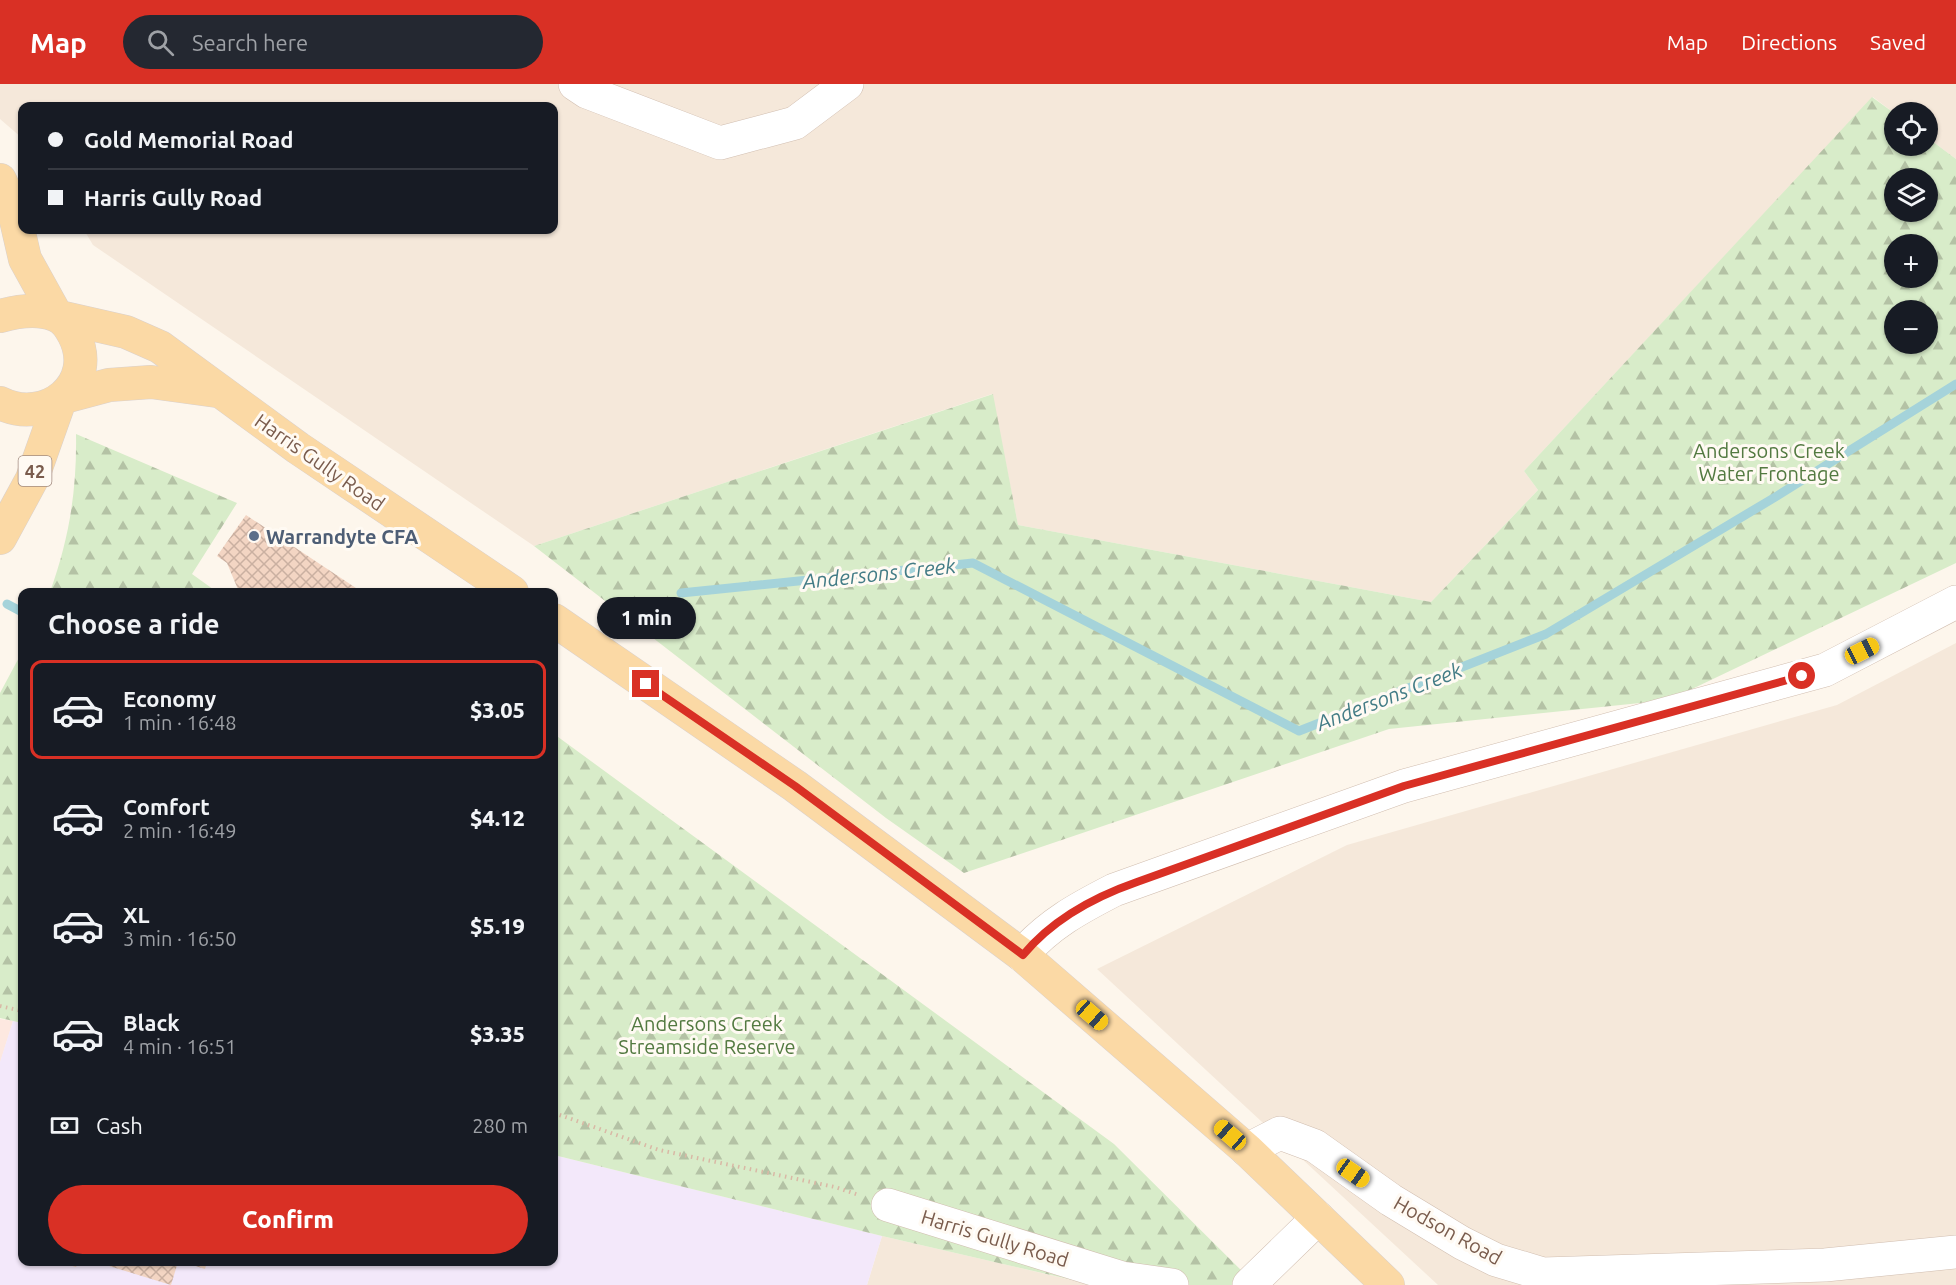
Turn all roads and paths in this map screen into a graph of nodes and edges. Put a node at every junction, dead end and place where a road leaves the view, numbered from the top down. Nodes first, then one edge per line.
1 (574, 84) edge
2 (847, 84) edge
3 (0, 180) edge
4 (18, 228) edge
5 (19, 234) edge
6 (0, 316) edge
7 (58, 316) junction
8 (219, 391) junction
9 (62, 398) junction
10 (0, 403) edge
11 (0, 538) edge
12 (506, 588) edge
13 (1956, 602) edge
14 (558, 623) edge
15 (1023, 955) junction
16 (0, 1006) edge
17 (18, 1010) edge
18 (558, 1114) edge
19 (1247, 1150) junction
20 (888, 1205) joint
21 (1318, 1218) junction
22 (1956, 1252) edge
23 (1172, 1285) edge
24 (1249, 1285) edge
25 (1388, 1285) edge

1 - 2 street
3 - 4 main road, 42
5 - 7 main road, 42
6 - 7 main road, Harris Gully Road
7 - 8 main road, Harris Gully Road
7 - 9 main road, 42
8 - 9 main road, Harris Gully Road
8 - 12 main road, Harris Gully Road
9 - 10 main road, Harris Gully Road
9 - 11 main road, 42
13 - 15 street
14 - 15 main road
15 - 19 main road
16 - 17 path
18 - 20 path
19 - 21 main road
19 - 22 street, Hodson Road
20 - 23 street, Harris Gully Road
21 - 24 street
21 - 25 main road

